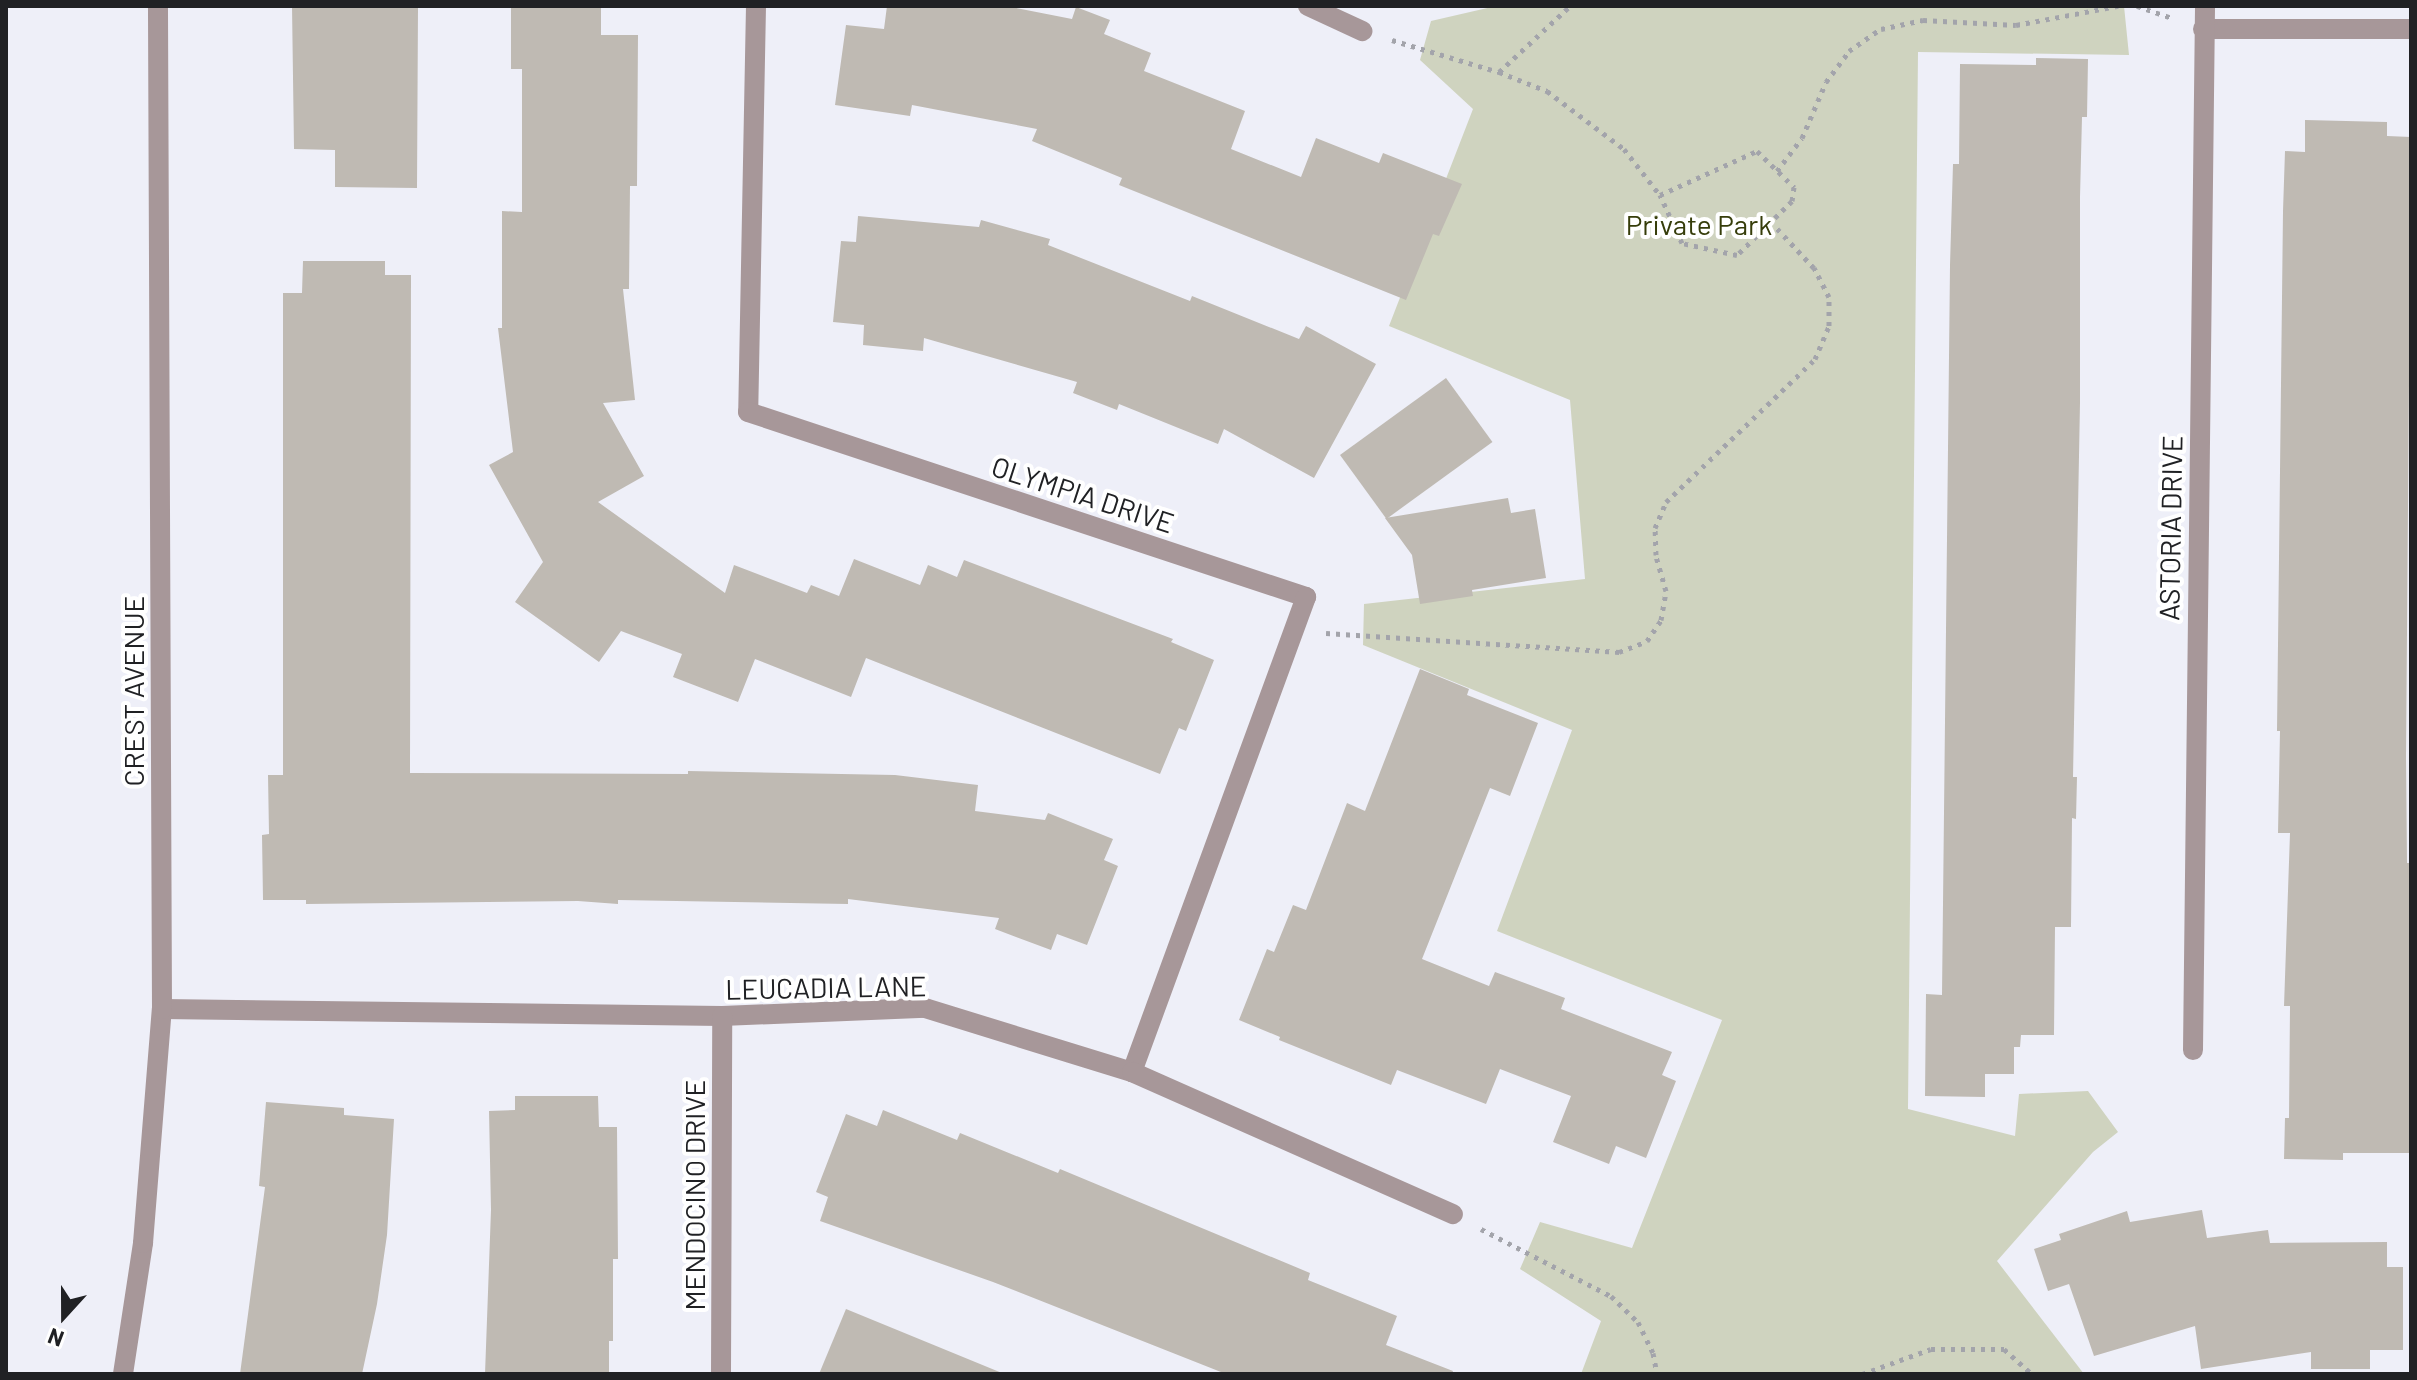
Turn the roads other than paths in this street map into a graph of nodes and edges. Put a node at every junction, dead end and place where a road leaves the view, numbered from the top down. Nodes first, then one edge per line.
1 (158, 6) edge
2 (756, 6) edge
3 (1308, 6) edge
4 (2205, 6) edge
5 (2203, 29) junction
6 (2411, 29) edge
7 (1362, 31) road end
8 (162, 1009) junction
9 (722, 1016) junction
10 (2193, 1050) dead end
11 (1132, 1072) junction
12 (1453, 1214) road end
13 (123, 1374) edge
14 (721, 1374) edge

1 - 8 street, CREST AVENUE
2 - 11 street, OLYMPIA DRIVE
3 - 7 street
4 - 5 street, ASTORIA DRIVE
5 - 6 street
5 - 10 street, ASTORIA DRIVE
8 - 9 street, LEUCADIA LANE
8 - 13 street, CREST AVENUE
9 - 11 street, LEUCADIA LANE
9 - 14 street, MENDOCINO DRIVE
11 - 12 street, LEUCADIA LANE

